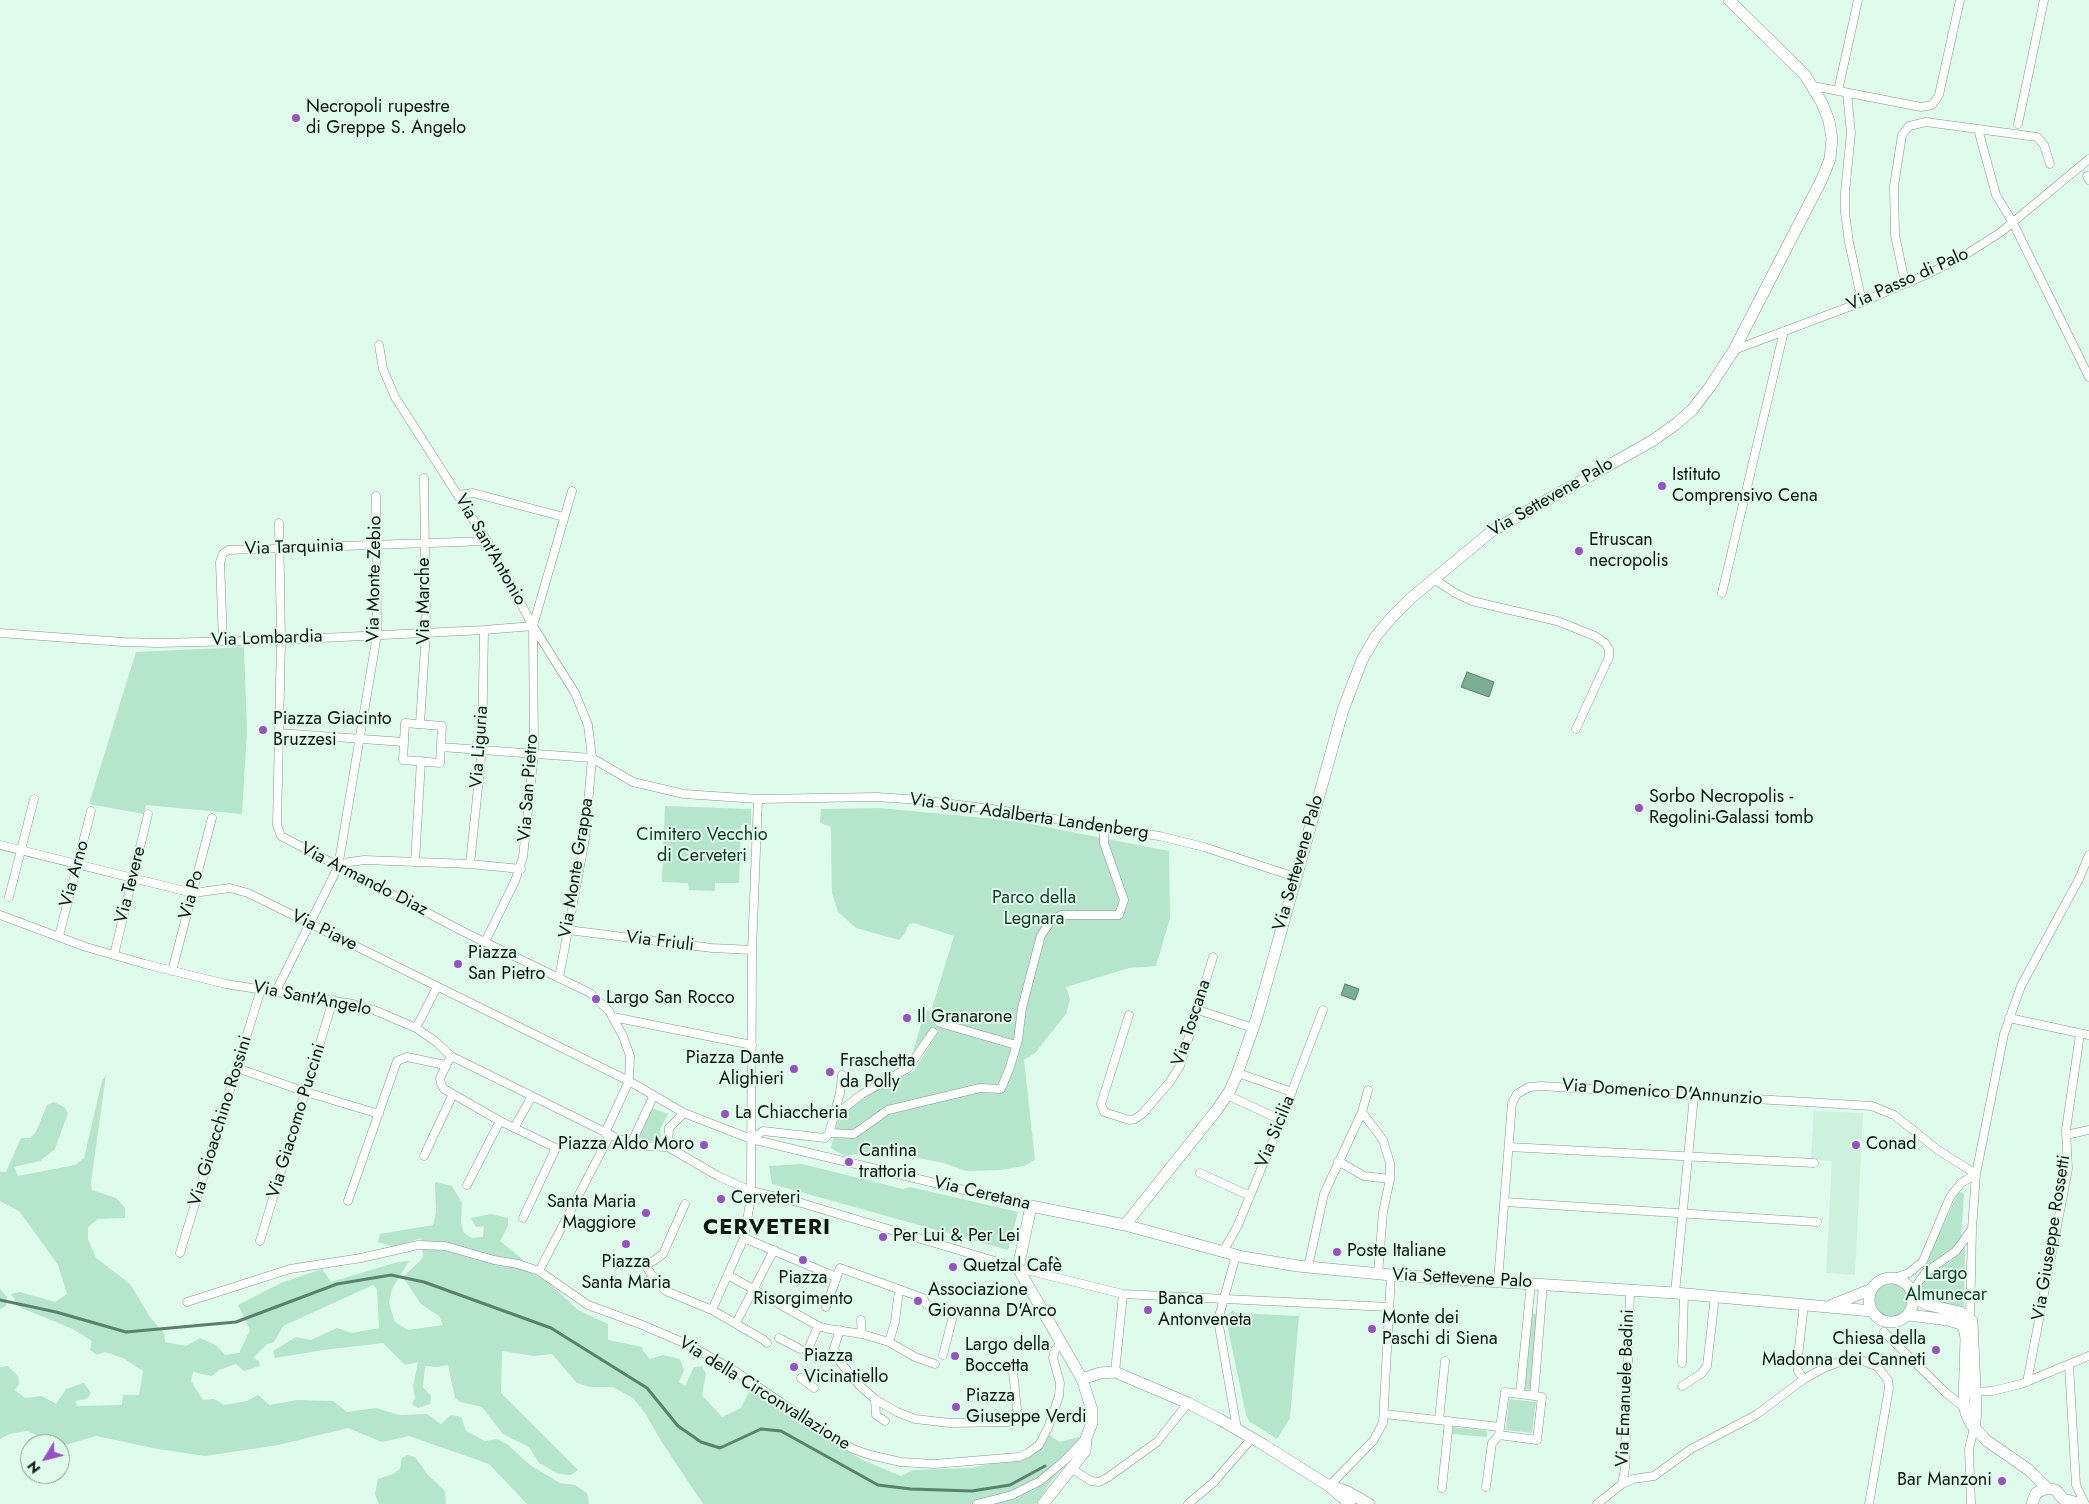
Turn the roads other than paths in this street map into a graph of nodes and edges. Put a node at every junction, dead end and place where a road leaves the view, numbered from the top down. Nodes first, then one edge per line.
1 (1729, 0) edge
2 (1858, 0) edge
3 (1960, 0) edge
4 (2044, 0) edge
5 (1813, 86) junction
6 (1838, 91) junction
7 (1847, 93) junction
8 (2018, 124) dead end
9 (1978, 129) junction
10 (2089, 159) edge
11 (2050, 164) dead end
12 (2012, 222) junction
13 (1903, 273) dead end
14 (1862, 302) junction
15 (1784, 332) junction
16 (379, 345) dead end
17 (1734, 350) junction
18 (2089, 377) edge
19 (424, 478) dead end
20 (572, 491) dead end
21 (458, 495) junction
22 (376, 496) dead end
23 (564, 517) junction
24 (279, 523) dead end
25 (487, 541) junction
26 (425, 544) junction
27 (376, 546) junction
28 (280, 548) junction
29 (1434, 579) junction
30 (1722, 593) dead end
31 (533, 626) junction
32 (484, 630) junction
33 (426, 632) junction
34 (0, 633) edge
35 (377, 635) junction
36 (281, 640) junction
37 (223, 641) junction
38 (420, 724) junction
39 (1576, 729) dead end
40 (279, 733) junction
41 (359, 739) junction
42 (404, 742) junction
43 (440, 747) junction
44 (482, 749) junction
45 (534, 752) junction
46 (592, 758) junction
47 (421, 761) junction
48 (758, 798) junction
49 (34, 799) dead end
50 (91, 811) dead end
51 (148, 814) dead end
52 (212, 818) dead end
53 (1104, 827) junction
54 (0, 846) edge
55 (21, 851) junction
56 (2089, 855) edge
57 (415, 862) junction
58 (470, 864) junction
59 (78, 866) junction
60 (338, 867) junction
61 (521, 869) junction
62 (1295, 877) junction
63 (133, 878) junction
64 (193, 893) junction
65 (10, 897) dead end
66 (0, 915) edge
67 (310, 924) junction
68 (568, 930) junction
69 (59, 936) junction
70 (485, 942) junction
71 (752, 950) junction
72 (114, 955) junction
73 (1213, 957) dead end
74 (172, 971) junction
75 (559, 978) junction
76 (437, 987) junction
77 (261, 989) junction
78 (276, 991) junction
79 (333, 1000) junction
80 (1198, 1010) junction
81 (1323, 1010) dead end
82 (1129, 1015) dead end
83 (613, 1017) junction
84 (2009, 1018) junction
85 (940, 1023) dead end
86 (416, 1028) junction
87 (1253, 1028) junction
88 (933, 1032) dead end
89 (2080, 1034) junction
90 (2089, 1035) edge
91 (752, 1045) junction
92 (1016, 1045) junction
93 (451, 1056) junction
94 (445, 1065) junction
95 (237, 1068) junction
96 (842, 1074) dead end
97 (1238, 1074) junction
98 (629, 1082) junction
99 (1368, 1090) dead end
100 (306, 1092) junction
101 (1292, 1092) junction
102 (453, 1094) junction
103 (1227, 1095) junction
104 (1694, 1095) junction
105 (532, 1096) junction
106 (653, 1097) junction
107 (1362, 1112) junction
108 (684, 1113) junction
109 (379, 1114) junction
110 (834, 1116) junction
111 (1281, 1120) junction
112 (500, 1121) junction
113 (514, 1128) junction
114 (2089, 1130) edge
115 (829, 1133) junction
116 (607, 1134) junction
117 (2066, 1135) junction
118 (751, 1139) junction
119 (631, 1144) junction
120 (668, 1147) junction
121 (1509, 1147) junction
122 (424, 1156) dead end
123 (1688, 1156) junction
124 (1338, 1161) junction
125 (1814, 1163) dead end
126 (1200, 1173) dead end
127 (1976, 1174) junction
128 (1390, 1179) junction
129 (467, 1184) dead end
130 (751, 1191) junction
131 (1250, 1196) junction
132 (348, 1202) dead end
133 (1505, 1202) junction
134 (685, 1204) dead end
135 (1031, 1206) junction
136 (1683, 1214) junction
137 (524, 1218) dead end
138 (1816, 1222) dead end
139 (1126, 1225) junction
140 (1972, 1229) junction
141 (744, 1238) junction
142 (260, 1241) dead end
143 (774, 1250) junction
144 (1223, 1252) junction
145 (180, 1253) dead end
146 (1236, 1255) junction
147 (1308, 1267) junction
148 (1018, 1268) junction
149 (539, 1271) junction
150 (1378, 1274) junction
151 (728, 1275) junction
152 (1391, 1276) junction
153 (836, 1277) junction
154 (1894, 1278) junction
155 (1498, 1281) junction
156 (1537, 1284) junction
157 (755, 1289) junction
158 (1872, 1289) junction
159 (899, 1290) junction
160 (1630, 1290) junction
161 (1680, 1293) junction
162 (1123, 1294) junction
163 (1913, 1295) junction
164 (1715, 1296) junction
165 (1224, 1299) junction
166 (187, 1302) dead end
167 (1804, 1304) junction
168 (1828, 1306) junction
169 (826, 1307) dead end
170 (1389, 1307) junction
171 (712, 1310) junction
172 (1872, 1311) junction
173 (1909, 1315) junction
174 (1970, 1318) junction
175 (861, 1320) dead end
176 (736, 1323) junction
177 (818, 1326) junction
178 (840, 1330) junction
179 (1884, 1332) dead end
180 (862, 1334) junction
181 (889, 1342) junction
182 (1061, 1343) junction
183 (943, 1355) dead end
184 (2089, 1356) edge
185 (1445, 1361) dead end
186 (1682, 1363) dead end
187 (935, 1364) dead end
188 (2068, 1365) junction
189 (1013, 1372) dead end
190 (1115, 1372) junction
191 (801, 1378) dead end
192 (1082, 1379) junction
193 (1804, 1379) junction
194 (2027, 1382) junction
195 (1682, 1386) dead end
196 (814, 1388) dead end
197 (1975, 1392) junction
198 (1520, 1394) junction
199 (1534, 1396) junction
200 (875, 1399) junction
201 (1188, 1403) junction
202 (1965, 1408) junction
203 (1384, 1414) junction
204 (1439, 1420) junction
205 (885, 1421) dead end
206 (1449, 1421) junction
207 (1974, 1428) junction
208 (1237, 1429) junction
209 (1499, 1431) junction
210 (1086, 1438) junction
211 (1252, 1438) junction
212 (1072, 1469) junction
213 (1622, 1484) junction
214 (1330, 1486) junction
215 (1486, 1487) dead end
216 (1442, 1488) dead end
217 (2043, 1489) junction
218 (2064, 1502) edge
219 (977, 1504) edge
220 (1043, 1504) edge
221 (1188, 1504) edge
222 (1350, 1504) edge
223 (1369, 1504) edge
224 (1598, 1504) edge
225 (1870, 1504) edge
226 (1971, 1504) edge
227 (2032, 1504) edge
228 (2083, 1504) edge

1 - 5 street, Via Settevene Palo
2 - 6 street
3 - 7 street
4 - 8 street
5 - 6 street
5 - 17 street, Via Settevene Palo
6 - 7 street
7 - 14 street
9 - 11 street, Via Passo di Palo
9 - 12 street
9 - 13 street, Via Passo di Palo
10 - 12 street, Via Passo di Palo
12 - 14 street, Via Passo di Palo
12 - 18 street
14 - 15 street, Via Passo di Palo
15 - 17 street, Via Passo di Palo
15 - 30 street
16 - 21 street, Via Sant'Antonio
17 - 29 street, Via Settevene Palo
19 - 26 street, Via Marche
20 - 23 street
21 - 23 street
21 - 25 street, Via Sant'Antonio
22 - 27 street, Via Monte Zebio
23 - 31 street
24 - 28 street, Via Armando Diaz
25 - 26 street, Via Tarquinia
25 - 31 street, Via Sant'Antonio
26 - 27 street, Via Tarquinia
26 - 33 street, Via Marche
27 - 28 street, Via Tarquinia
27 - 35 street, Via Monte Zebio
28 - 36 street, Via Armando Diaz
28 - 37 street, Via Tarquinia
29 - 39 street
29 - 62 street, Via Settevene Palo
31 - 32 street, Via Lombardia
31 - 45 street, Via San Pietro
31 - 46 street, Via Sant'Antonio
32 - 33 street, Via Lombardia
32 - 44 street, Via Liguria
33 - 35 street, Via Lombardia
33 - 38 street, Via Marche
34 - 37 street, Via Lombardia
35 - 36 street, Via Lombardia
35 - 41 street, Via Monte Zebio
36 - 37 street, Via Lombardia
36 - 40 street, Via Armando Diaz
38 - 42 street
38 - 43 street
40 - 41 street
40 - 60 street, Via Armando Diaz
41 - 42 street
41 - 60 street, Via Monte Zebio
42 - 47 street
43 - 44 street
43 - 47 street
44 - 45 street
44 - 58 street, Via Liguria
45 - 46 street
45 - 61 street, Via San Pietro
46 - 48 street, Via Suor Adalberta Landenberg
46 - 68 street, Via Monte Grappa
47 - 57 street
48 - 53 street, Via Suor Adalberta Landenberg
48 - 71 street
49 - 55 street
50 - 59 street, Via Arno
51 - 63 street, Via Tevere
52 - 64 street, Via Po
53 - 62 street, Via Suor Adalberta Landenberg
53 - 92 street
54 - 55 street, Via Piave
55 - 59 street, Via Piave
55 - 65 street
56 - 84 street
57 - 58 street
57 - 60 street
58 - 61 street
59 - 63 street, Via Piave
59 - 69 street, Via Arno
60 - 67 street, Via Monte Zebio
60 - 70 street, Via Armando Diaz
61 - 70 street, Via San Pietro
62 - 87 street, Via Settevene Palo
63 - 64 street, Via Piave
63 - 72 street, Via Tevere
64 - 67 street, Via Piave
64 - 74 street, Via Po
66 - 69 street, Via Sant'Angelo
67 - 76 street, Via Piave
67 - 78 street, Via Monte Zebio
68 - 71 street, Via Friuli
68 - 75 street, Via Monte Grappa
69 - 72 street, Via Sant'Angelo
70 - 75 street, Via Armando Diaz
71 - 91 street
72 - 74 street, Via Sant'Angelo
73 - 80 street, Via Toscana
74 - 77 street, Via Sant'Angelo
75 - 83 street, Via Armando Diaz
76 - 86 street
76 - 98 street, Via Piave
77 - 78 street, Via Sant'Angelo
77 - 95 street, Via Gioacchino Rossini
78 - 79 street, Via Sant'Angelo
79 - 86 street, Via Sant'Angelo
79 - 100 street, Via Giacomo Puccini
80 - 82 street, Via Toscana
80 - 87 street
81 - 101 street, Via Sicilia
83 - 91 street
83 - 98 street, Via Armando Diaz
84 - 89 street
84 - 127 street
85 - 92 street
86 - 93 street, Via Sant'Angelo
87 - 97 street, Via Settevene Palo
88 - 110 street
89 - 90 street
89 - 117 street, Via Giuseppe Rossetti
91 - 118 street
92 - 115 street
93 - 94 street
93 - 105 street, Via Sant'Angelo
94 - 102 street
94 - 109 street
95 - 100 street
95 - 145 street, Via Gioacchino Rossini
96 - 110 street
97 - 101 street
97 - 103 street, Via Settevene Palo
98 - 106 street
98 - 116 street
99 - 107 street
100 - 109 street
100 - 142 street, Via Giacomo Puccini
101 - 111 street, Via Sicilia
102 - 112 street
102 - 122 street
103 - 111 street
103 - 139 street, Via Settevene Palo
104 - 121 street, Via Domenico D'Annunzio
104 - 123 street
104 - 127 street, Via Domenico D'Annunzio
105 - 113 street
105 - 116 street, Via Sant'Angelo
106 - 108 street, Via Ceretana
106 - 119 street
107 - 124 street
107 - 128 street
108 - 118 street, Via Ceretana
108 - 120 street
109 - 132 street
110 - 115 street
111 - 131 street, Via Sicilia
112 - 113 street
112 - 129 street
113 - 137 street
114 - 117 street
115 - 118 street
116 - 119 street, Via Sant'Angelo
116 - 149 street
117 - 194 street, Via Giuseppe Rossetti
118 - 130 street
118 - 135 street, Via Ceretana
119 - 120 street
120 - 130 street
121 - 123 street
121 - 133 street, Via Domenico D'Annunzio
123 - 125 street
123 - 136 street
124 - 128 street
124 - 147 street
126 - 131 street
127 - 140 street
127 - 154 street
128 - 150 street
130 - 141 street
130 - 148 street
131 - 144 street, Via Sicilia
133 - 136 street
133 - 155 street, Via Domenico D'Annunzio
134 - 171 street
135 - 139 street, Via Ceretana
135 - 148 street
136 - 138 street
136 - 161 street
139 - 144 street, Via Settevene Palo
140 - 163 street
140 - 174 street
141 - 143 street
141 - 151 street
143 - 153 street
143 - 157 street
144 - 146 street, Via Settevene Palo
146 - 147 street, Via Settevene Palo
146 - 165 street
147 - 150 street, Via Settevene Palo
148 - 162 street
148 - 182 street
149 - 166 street, Via della Circonvallazione
149 - 182 street, Via della Circonvallazione
150 - 152 street, Via Settevene Palo
151 - 157 street
151 - 171 street
152 - 155 street, Via Settevene Palo
152 - 170 street
153 - 159 street
153 - 169 street
154 - 158 street
154 - 163 street
155 - 156 street, Via Settevene Palo
156 - 160 street, Via Settevene Palo
156 - 198 street
156 - 199 street
157 - 176 street
157 - 177 street
158 - 168 street, Via Settevene Palo
158 - 172 street
159 - 181 street
159 - 183 street
160 - 161 street, Via Settevene Palo
160 - 213 street, Via Emanuele Badini
161 - 164 street, Via Settevene Palo
161 - 186 street
162 - 165 street
162 - 190 street
163 - 173 street
163 - 174 street
164 - 167 street, Via Settevene Palo
164 - 195 street
165 - 170 street
165 - 208 street
167 - 168 street, Via Settevene Palo
167 - 193 street
168 - 172 street, Via Settevene Palo
170 - 203 street
171 - 176 street
172 - 173 street
173 - 202 street
174 - 197 street
175 - 180 street
176 - 177 street
177 - 178 street
178 - 180 street
178 - 200 street
179 - 202 street
180 - 181 street
181 - 187 street
182 - 192 street
184 - 188 street
185 - 204 street
188 - 194 street
188 - 228 street
189 - 200 street
190 - 192 street
190 - 201 street
191 - 196 street
192 - 210 street
193 - 213 street
193 - 225 street
194 - 197 street
197 - 207 street
198 - 199 street
198 - 209 street
199 - 209 street
200 - 205 street
201 - 208 street
201 - 212 street
202 - 207 street
203 - 204 street
203 - 214 street
204 - 206 street
206 - 209 street
206 - 216 street
207 - 217 street
207 - 226 street
208 - 211 street
209 - 215 street
210 - 212 street
210 - 219 street
211 - 214 street
211 - 221 street
212 - 220 street
213 - 224 street, Via Emanuele Badini
214 - 222 street
214 - 223 street
217 - 218 street
217 - 227 street
218 - 228 street

